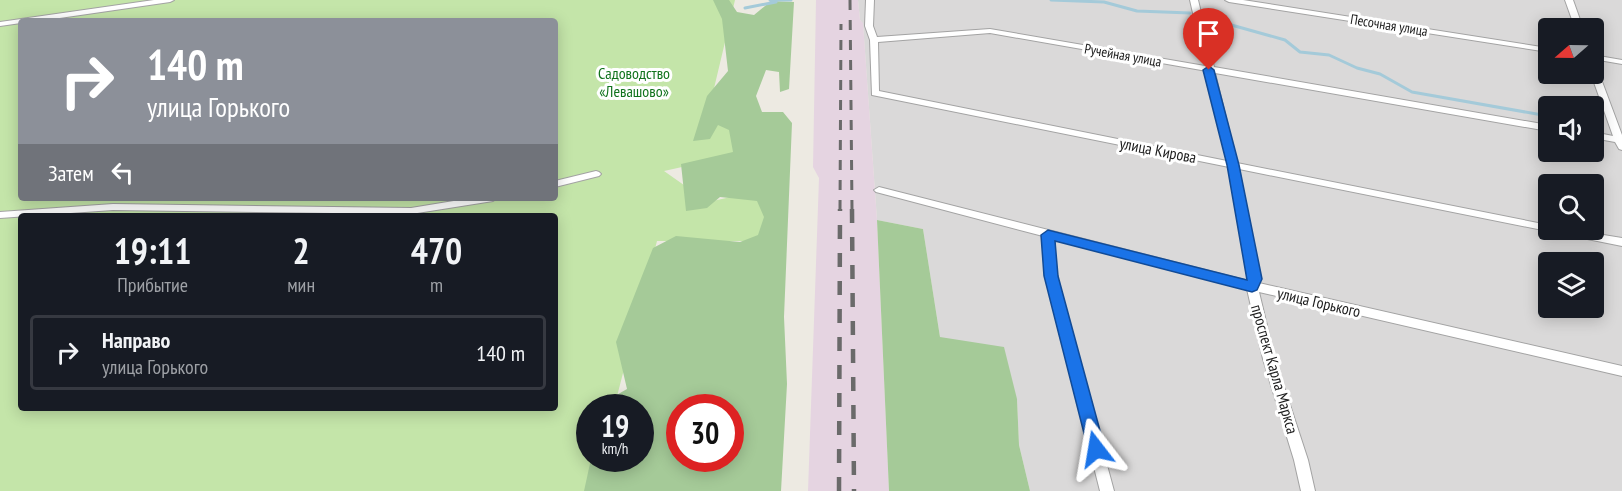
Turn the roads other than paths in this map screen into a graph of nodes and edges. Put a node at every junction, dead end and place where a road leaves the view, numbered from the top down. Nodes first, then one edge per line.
1 (170, 0) edge
2 (870, 0) edge
3 (1194, 0) edge
4 (1229, 0) edge
5 (1569, 0) edge
6 (43, 18) edge
7 (1575, 18) edge
8 (18, 22) edge
9 (0, 24) edge
10 (874, 40) junction
11 (1538, 48) edge
12 (1604, 59) edge
13 (1622, 62) edge
14 (1209, 70) junction
15 (1599, 84) edge
16 (1538, 126) edge
17 (1604, 138) edge
18 (1621, 142) edge
19 (1233, 165) junction
20 (596, 174) dead end
21 (558, 183) edge
22 (879, 190) dead end
23 (474, 201) edge
24 (28, 213) edge
25 (18, 214) edge
26 (0, 215) edge
27 (1538, 226) edge
28 (1048, 235) junction
29 (1604, 239) edge
30 (1622, 243) edge
31 (1252, 286) junction
32 (1622, 371) edge
33 (1107, 491) edge
34 (1308, 491) edge

1 - 6 street
2 - 10 street
3 - 14 street, проспект Карла Маркса
4 - 11 street, Песочная улица
5 - 7 street
8 - 9 street
10 - 14 street, Ручейная улица
10 - 19 street, улица Кирова
12 - 13 street
14 - 16 street, Ручейная улица
14 - 19 street, проспект Карла Маркса
15 - 18 street
17 - 18 street
19 - 27 street, улица Кирова
19 - 31 street, проспект Карла Маркса
20 - 21 street
22 - 28 street, улица Горького
23 - 24 street
25 - 26 street
28 - 31 street, улица Горького
28 - 33 street
29 - 30 street
31 - 32 street, улица Горького
31 - 34 street, проспект Карла Маркса

